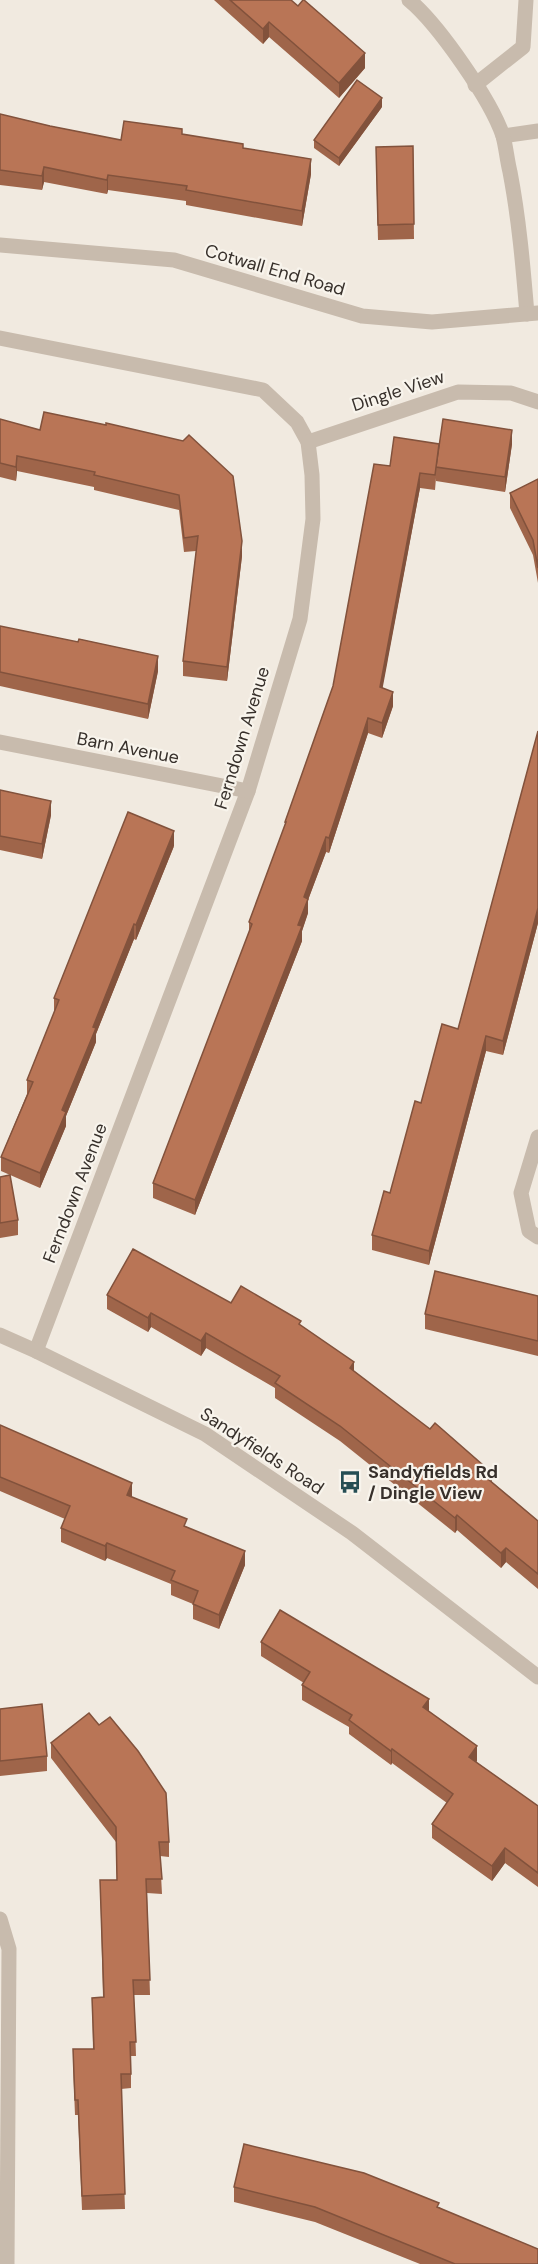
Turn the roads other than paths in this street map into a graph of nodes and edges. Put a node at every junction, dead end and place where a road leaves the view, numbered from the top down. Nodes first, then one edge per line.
1 (409, 0) edge
2 (526, 0) edge
3 (475, 85) junction
4 (538, 131) edge
5 (503, 136) junction
6 (0, 245) edge
7 (532, 313) edge
8 (0, 338) edge
9 (538, 402) edge
10 (308, 442) junction
11 (0, 742) edge
12 (248, 791) junction
13 (538, 1137) edge
14 (538, 1237) edge
15 (0, 1335) edge
16 (36, 1351) junction
17 (538, 1677) edge
18 (0, 1919) edge
19 (4, 2221) edge
20 (8, 2264) edge

1 - 3 street
2 - 3 street
3 - 5 street
4 - 5 street
5 - 7 street
6 - 7 street, Cotwall End Road
8 - 10 street, Ferndown Avenue
9 - 10 street, Dingle View
10 - 12 street, Ferndown Avenue
11 - 12 street, Barn Avenue
12 - 16 street, Ferndown Avenue
13 - 14 street
15 - 16 street, Sandyfields Road
16 - 17 street, Sandyfields Road
18 - 19 street
19 - 20 street

